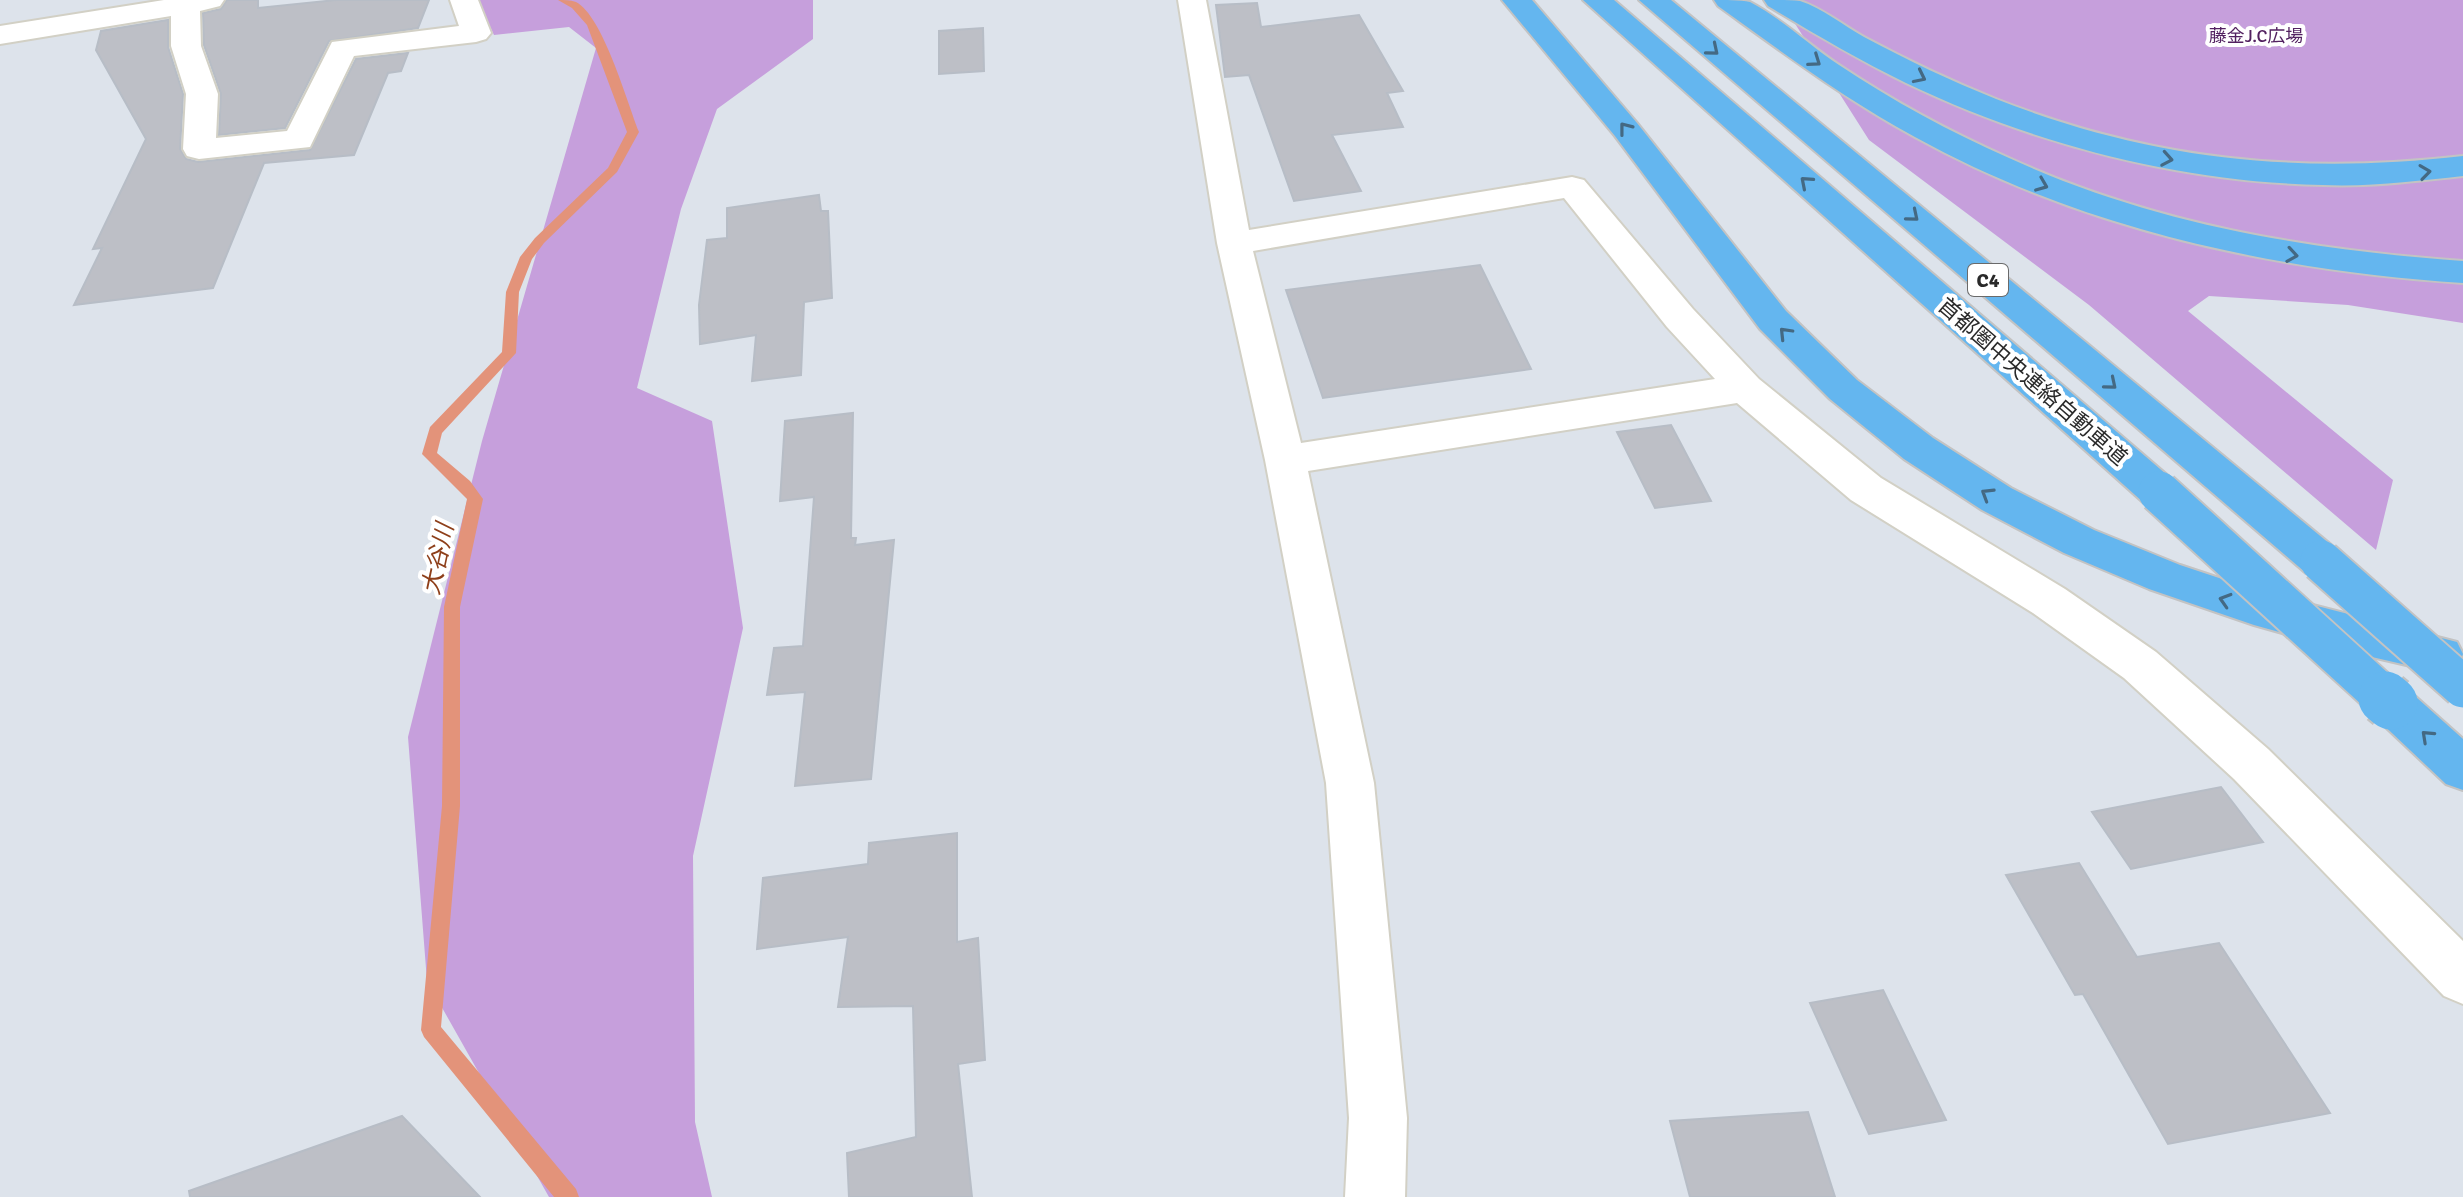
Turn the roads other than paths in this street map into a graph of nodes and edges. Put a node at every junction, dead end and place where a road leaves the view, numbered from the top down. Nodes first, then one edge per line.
1 (54, 0) edge
2 (464, 0) edge
3 (1192, 0) edge
4 (1516, 0) edge
5 (1597, 0) edge
6 (1653, 0) edge
7 (1728, 0) edge
8 (1778, 0) edge
9 (198, 2) edge
10 (32, 30) junction
11 (0, 35) edge
12 (2463, 166) edge
13 (1234, 243) junction
14 (2463, 272) edge
15 (1745, 388) junction
16 (1285, 460) junction
17 (2463, 660) edge
18 (2463, 687) edge
19 (2463, 769) edge
20 (2463, 978) edge
21 (1375, 1197) edge

1 - 10 street
2 - 9 street
3 - 13 street
17 -> 4 highway
19 -> 5 highway, 首都圏中央連絡自動車道 / C4, bridge
6 -> 18 highway, C4, bridge
7 -> 14 highway
8 -> 12 highway
9 - 10 street
10 - 11 street
13 - 15 street
13 - 16 street
15 - 16 street
15 - 20 street
16 - 21 street

